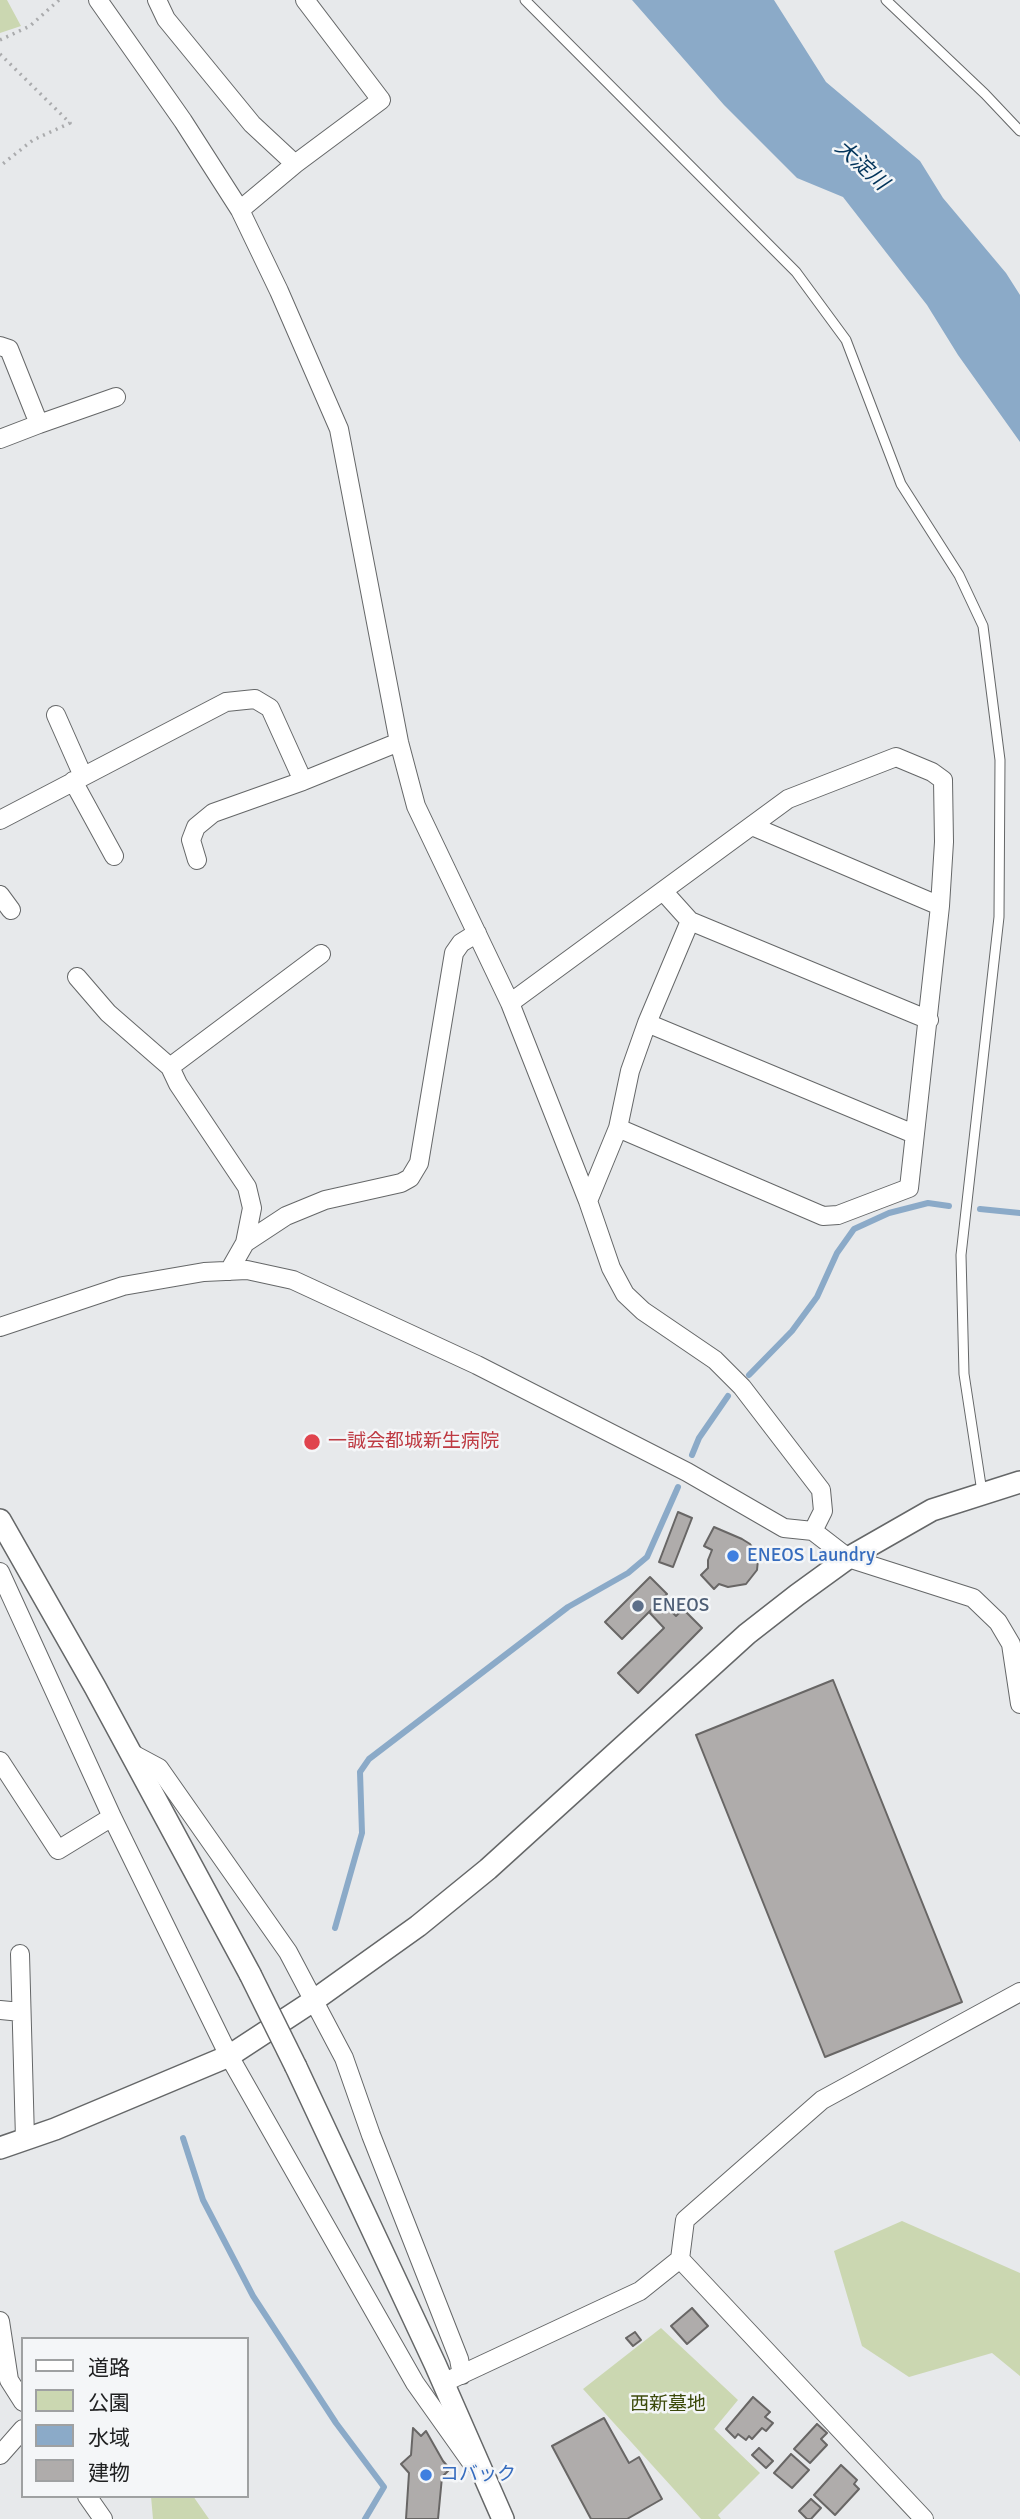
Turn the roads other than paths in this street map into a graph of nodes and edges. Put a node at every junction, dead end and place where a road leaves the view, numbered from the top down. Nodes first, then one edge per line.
1 (99, 0) edge
2 (157, 0) edge
3 (305, 0) edge
4 (525, 0) edge
5 (886, 0) edge
6 (1020, 131) edge
7 (295, 164) junction
8 (240, 210) junction
9 (0, 346) edge
10 (116, 397) dead end
11 (39, 424) junction
12 (0, 439) edge
13 (56, 715) dead end
14 (399, 742) junction
15 (78, 778) junction
16 (303, 781) junction
17 (0, 820) edge
18 (752, 826) junction
19 (114, 856) dead end
20 (197, 860) dead end
21 (663, 891) junction
22 (940, 906) junction
23 (690, 921) junction
24 (477, 933) junction
25 (321, 954) dead end
26 (77, 977) dead end
27 (510, 1003) junction
28 (929, 1020) junction
29 (647, 1023) junction
30 (170, 1067) junction
31 (618, 1128) junction
32 (914, 1134) junction
33 (589, 1201) junction
34 (246, 1243) junction
35 (229, 1271) junction
36 (0, 1327) edge
37 (1020, 1482) edge
38 (989, 1491) junction
39 (0, 1520) edge
40 (813, 1531) junction
41 (848, 1558) junction
42 (0, 1572) edge
43 (1020, 1704) edge
44 (131, 1753) junction
45 (0, 1760) edge
46 (112, 1817) junction
47 (20, 1954) dead end
48 (1020, 1992) edge
49 (313, 2001) junction
50 (0, 2010) edge
51 (21, 2012) junction
52 (229, 2056) junction
53 (25, 2139) junction
54 (0, 2148) edge
55 (680, 2259) junction
56 (0, 2321) edge
57 (452, 2379) junction
58 (21, 2399) edge
59 (21, 2431) edge
60 (0, 2455) edge
61 (491, 2491) junction
62 (88, 2498) edge
63 (103, 2519) edge
64 (503, 2519) edge
65 (924, 2519) edge

1 - 8 street
2 - 7 street
3 - 7 street
4 - 38 lane
5 - 6 lane
7 - 8 street
8 - 14 street
9 - 11 street
10 - 11 street
11 - 12 street
13 - 15 street
14 - 16 street
14 - 24 street
15 - 16 street
15 - 17 street
15 - 19 street
16 - 20 street
18 - 21 street
18 - 22 street
18 - 22 street
21 - 23 street
21 - 27 street
22 - 28 street
23 - 28 street
23 - 29 street
24 - 27 street
24 - 34 street
25 - 30 street
26 - 30 street
27 - 33 street
28 - 32 street
29 - 31 street
29 - 32 street
30 - 34 street
31 - 32 street
31 - 33 street
33 - 40 street
34 - 35 street
35 - 36 street
35 - 40 street
37 - 38 street
38 - 41 street
39 - 44 street
40 - 41 street
41 - 43 street
41 - 49 street
42 - 46 street
44 - 49 street
44 - 57 street, bridge
45 - 46 street
46 - 52 street
47 - 51 street
48 - 55 street
49 - 52 street
49 - 57 street
50 - 51 street
51 - 53 street
52 - 53 street
52 - 61 street
53 - 54 street
55 - 57 street
55 - 65 street
56 - 58 street
57 - 61 street
59 - 60 street
61 - 64 street
62 - 63 street

